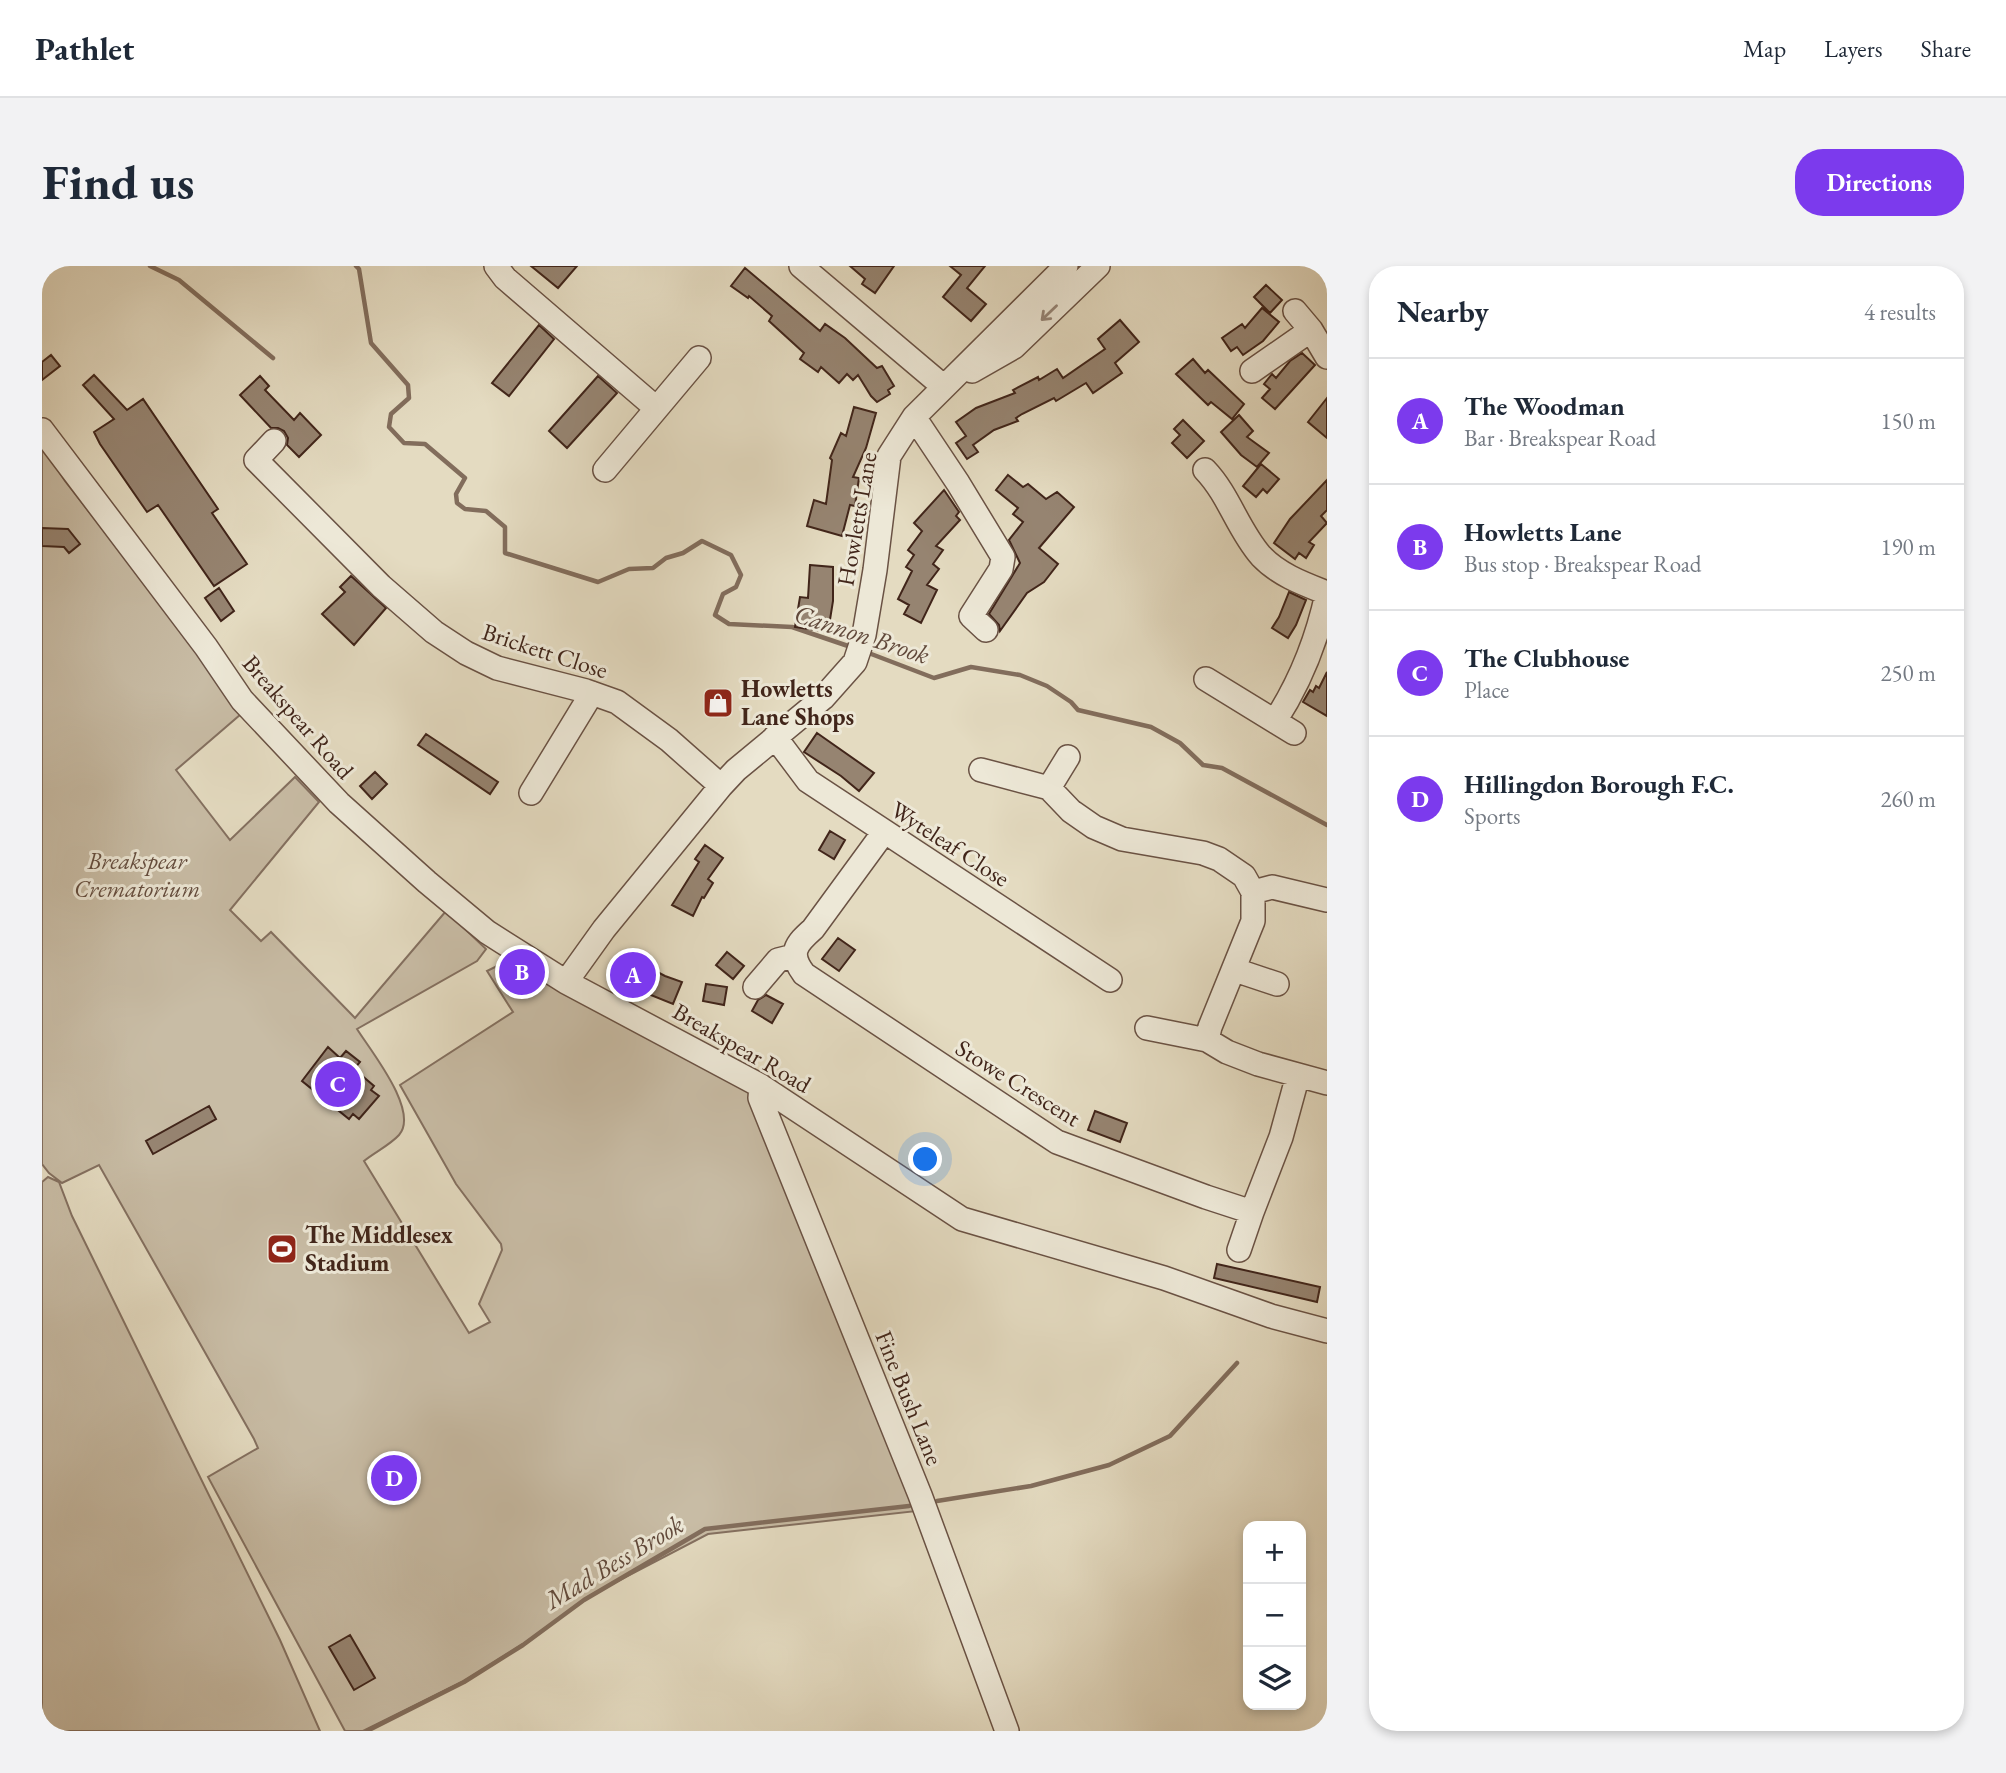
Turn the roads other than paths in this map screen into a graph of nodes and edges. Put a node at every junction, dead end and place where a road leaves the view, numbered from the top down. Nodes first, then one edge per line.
1 (496, 266) edge
2 (801, 266) edge
3 (1066, 266) edge
4 (1098, 266) edge
5 (1295, 311) dead end
6 (1311, 330) junction
7 (1327, 357) edge
8 (699, 358) dead end
9 (1252, 371) dead end
10 (944, 387) junction
11 (656, 408) junction
12 (914, 417) junction
13 (42, 430) edge
14 (274, 442) dead end
15 (605, 470) dead end
16 (1205, 470) dead end
17 (1327, 594) edge
18 (986, 630) dead end
19 (1206, 679) dead end
20 (592, 693) junction
21 (775, 737) junction
22 (1068, 757) dead end
23 (981, 770) dead end
24 (721, 786) junction
25 (1049, 788) junction
26 (531, 793) dead end
27 (884, 832) junction
28 (1253, 892) junction
29 (1327, 900) edge
30 (794, 956) junction
31 (1235, 970) junction
32 (1110, 980) dead end
33 (566, 982) junction
34 (1277, 984) dead end
35 (755, 987) dead end
36 (1147, 1028) dead end
37 (1207, 1040) junction
38 (1298, 1075) junction
39 (1327, 1083) edge
40 (761, 1086) junction
41 (1252, 1212) junction
42 (1240, 1250) dead end
43 (1327, 1331) edge
44 (1007, 1731) edge

1 - 11 street
2 - 10 street
3 - 10 street, Howletts Lane
4 -> 10 street, Howletts Lane
5 - 6 street
6 - 7 street
6 - 9 street
8 - 11 street
10 - 12 street, Howletts Lane
11 - 15 street
12 - 18 street
12 - 21 street, Howletts Lane
13 - 33 street, Breakspear Road
14 - 20 street, Brickett Close
16 - 17 street
17 - 19 street
20 - 24 street, Brickett Close
20 - 26 street
21 - 24 street, Howletts Lane
21 - 27 street, Wyteleaf Close
22 - 25 street
23 - 25 street
24 - 33 street, Howletts Lane
25 - 28 street
27 - 30 street
27 - 32 street, Wyteleaf Close
28 - 29 street
28 - 31 street
30 - 35 street
30 - 41 street, Stowe Crescent
31 - 34 street
31 - 37 street
33 - 40 street, Breakspear Road
36 - 37 street
37 - 38 street
38 - 39 street
38 - 41 street
40 - 43 street, Breakspear Road
40 - 44 street, Fine Bush Lane
41 - 42 street

